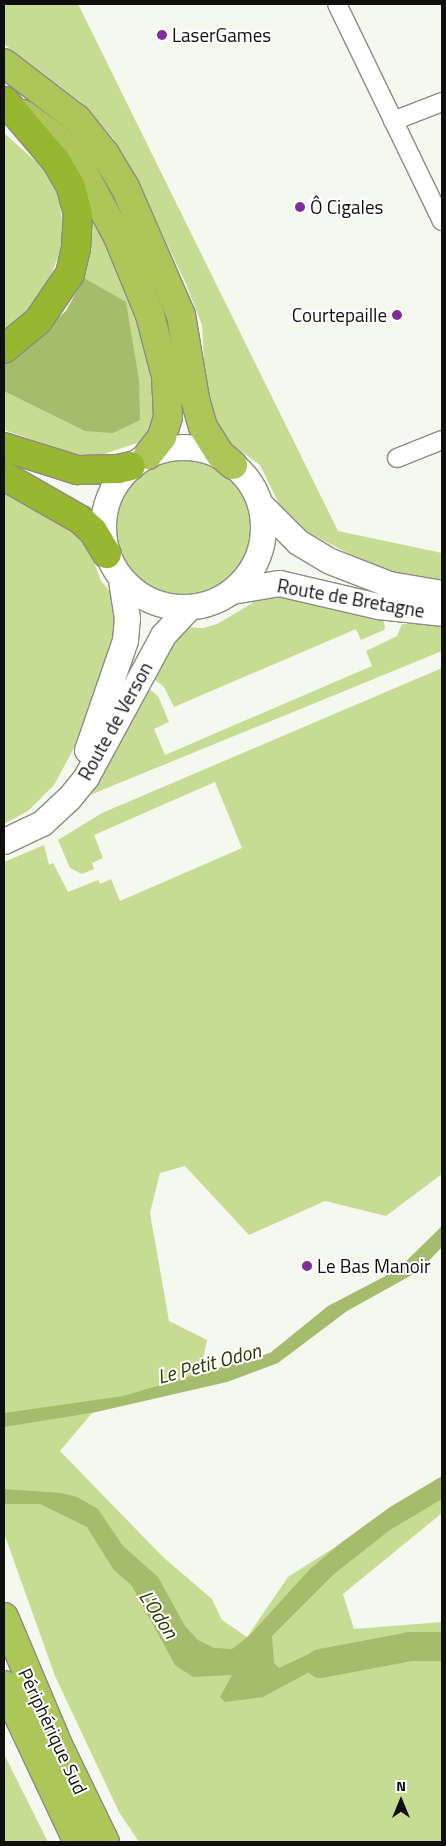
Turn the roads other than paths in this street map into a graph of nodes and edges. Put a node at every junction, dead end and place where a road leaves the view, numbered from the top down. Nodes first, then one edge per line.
1 (337, 4) edge
2 (4, 63) edge
3 (4, 101) edge
4 (442, 102) edge
5 (393, 121) junction
6 (442, 221) edge
7 (4, 349) edge
8 (442, 440) edge
9 (4, 447) edge
10 (397, 458) dead end
11 (139, 460) junction
12 (233, 465) junction
13 (4, 476) edge
14 (260, 504) junction
15 (107, 554) junction
16 (121, 580) junction
17 (232, 591) junction
18 (442, 593) edge
19 (188, 608) junction
20 (442, 613) edge
21 (5, 840) edge
22 (4, 1617) edge
23 (4, 1685) edge
24 (78, 1842) edge
25 (105, 1842) edge

1 - 5 street
2 - 12 highway
3 - 7 highway
3 - 11 highway
4 - 5 street
5 - 6 street
8 - 10 street
9 - 11 highway
11 - 12 main road
11 - 15 main road
12 - 14 main road
13 - 15 highway
14 - 17 main road
14 - 18 main road, Route de Bretagne
15 - 16 main road
16 - 19 main road
16 - 21 main road, Route de Verson
17 - 19 main road
17 - 20 main road, Route de Bretagne
19 - 21 main road, Route de Verson
22 - 25 highway, Périphérique Sud
23 - 24 highway, Périphérique Sud

